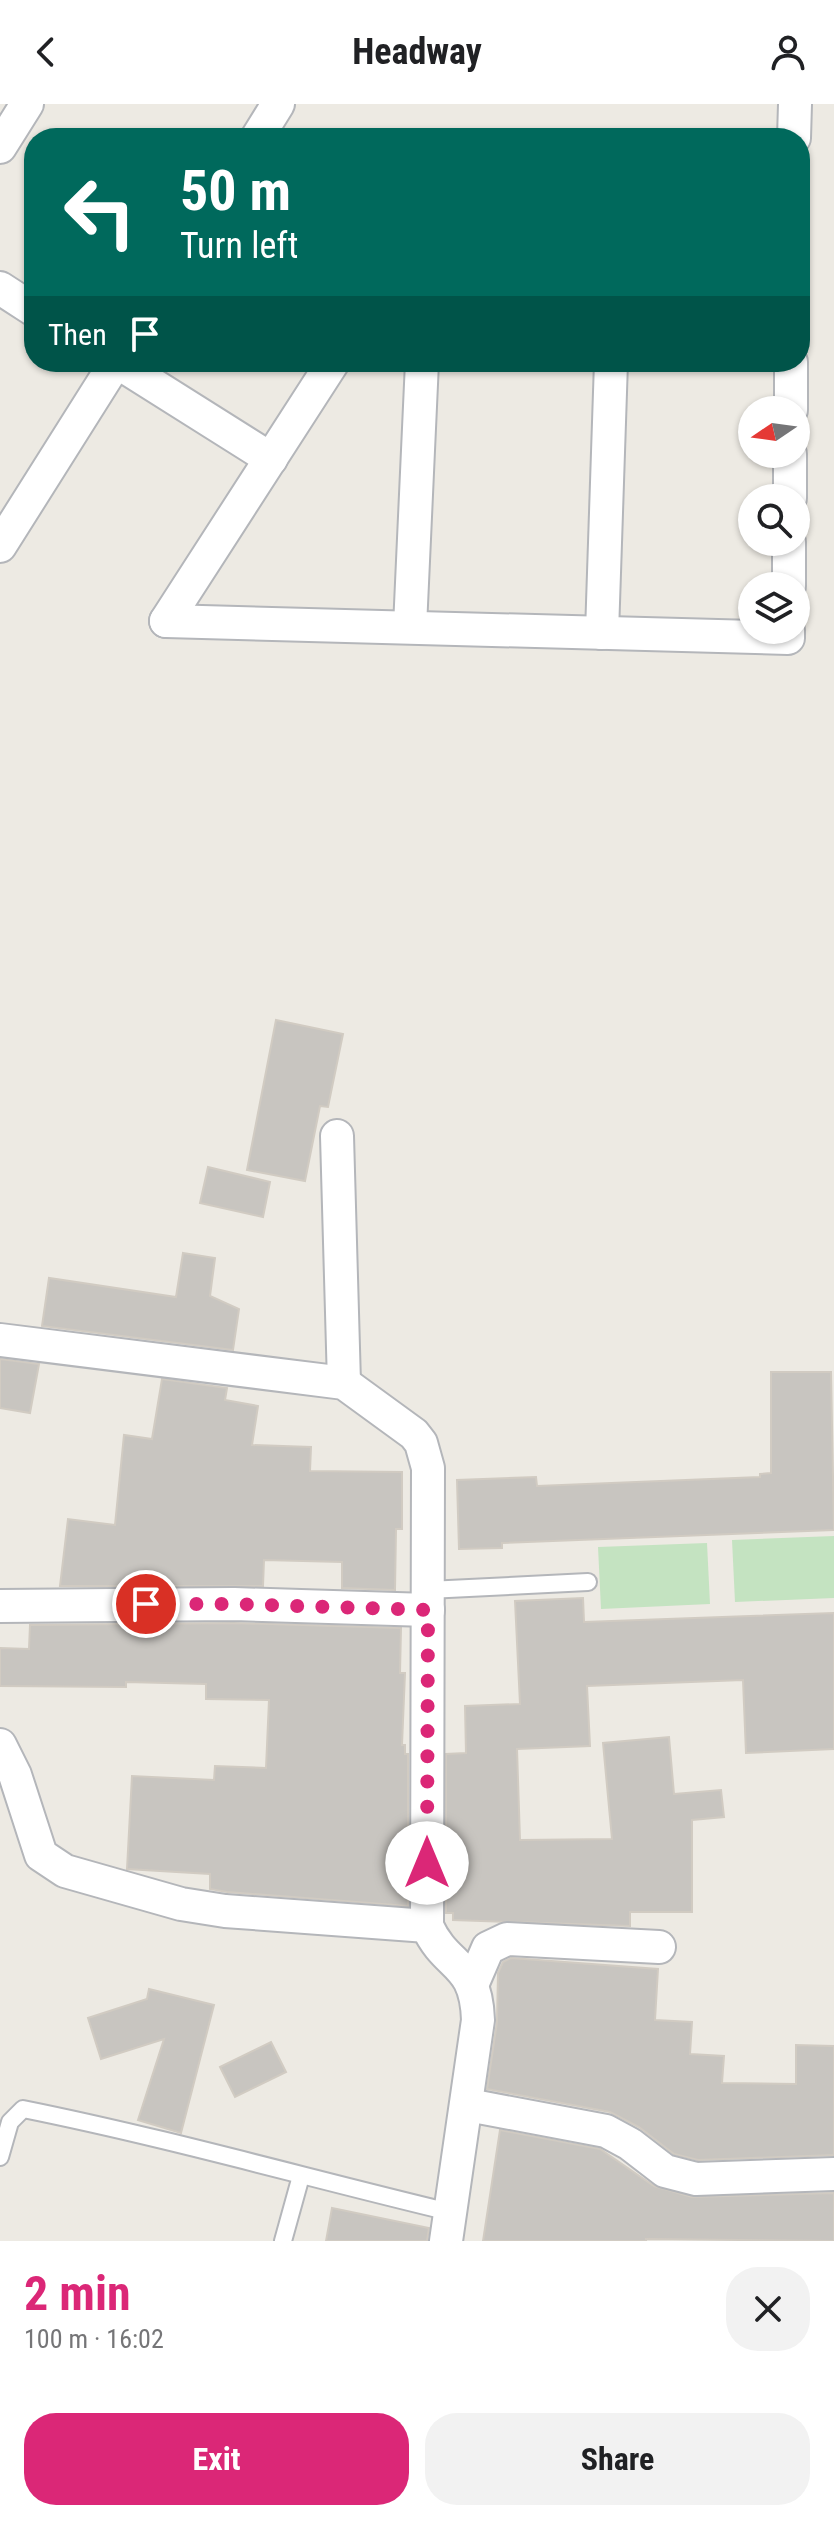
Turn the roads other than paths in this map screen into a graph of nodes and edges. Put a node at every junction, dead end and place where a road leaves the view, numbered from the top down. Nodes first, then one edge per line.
1 (27, 104) edge
2 (278, 104) edge
3 (795, 104) edge
4 (263, 128) edge
5 (794, 128) edge
6 (0, 147) edge
7 (0, 288) edge
8 (24, 304) edge
9 (110, 372) edge
10 (132, 372) edge
11 (327, 372) edge
12 (422, 372) edge
13 (611, 372) edge
14 (791, 372) edge
15 (791, 396) edge
16 (271, 459) junction
17 (0, 546) edge
18 (410, 627) junction
19 (602, 633) junction
20 (738, 637) edge
21 (337, 1136) dead end
22 (0, 1340) edge
23 (344, 1383) junction
24 (588, 1582) dead end
25 (428, 1600) junction
26 (0, 1606) edge
27 (0, 1745) edge
28 (427, 1926) junction
29 (659, 1947) dead end
30 (472, 1985) junction
31 (468, 2105) junction
32 (0, 2157) edge
33 (834, 2174) edge
34 (301, 2176) junction
35 (448, 2226) edge
36 (283, 2241) edge

1 - 6 street
2 - 4 street
3 - 5 street
7 - 8 street
9 - 17 street
10 - 16 street
11 - 16 street
12 - 18 street
13 - 19 street
14 - 15 street
16 - 18 street
18 - 19 street
19 - 20 street
21 - 23 street
22 - 23 street
23 - 25 street
24 - 25 lane
25 - 26 street
25 - 28 street
27 - 28 street
28 - 30 street
29 - 30 street
30 - 31 street
31 - 33 street
31 - 35 street
32 - 34 lane
34 - 35 lane
34 - 36 lane

